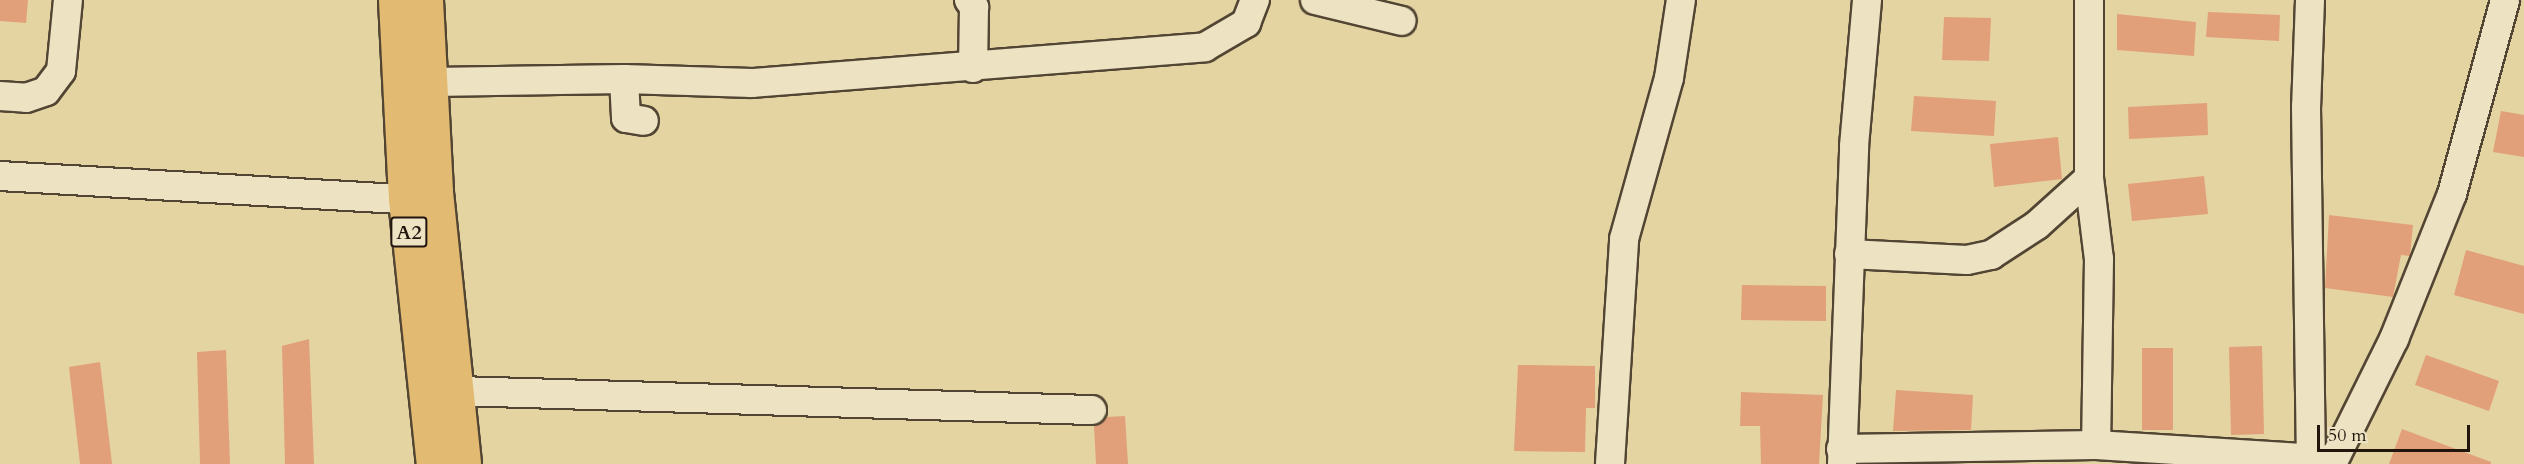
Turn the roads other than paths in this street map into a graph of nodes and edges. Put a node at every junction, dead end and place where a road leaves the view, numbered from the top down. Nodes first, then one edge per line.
1 (68, 0) edge
2 (395, 0) edge
3 (426, 0) edge
4 (1255, 0) edge
5 (1315, 0) edge
6 (1681, 0) edge
7 (1867, 0) edge
8 (2089, 0) edge
9 (2310, 0) edge
10 (2505, 0) edge
11 (975, 2) edge
12 (1402, 21) dead end
13 (973, 68) junction
14 (624, 79) junction
15 (432, 82) junction
16 (0, 96) edge
17 (644, 121) dead end
18 (0, 176) edge
19 (2089, 178) junction
20 (405, 199) junction
21 (1849, 254) junction
22 (458, 391) junction
23 (1092, 410) dead end
24 (2096, 445) junction
25 (2066, 456) edge
26 (1842, 457) edge
27 (2326, 461) edge
28 (433, 464) edge
29 (464, 464) edge
30 (1610, 464) edge

1 - 16 street
2 - 20 highway, A2
3 - 15 highway, A2
4 - 13 street
5 - 12 street
6 - 30 street
7 - 21 street
8 - 19 street
9 - 27 street
10 - 27 street
11 - 13 street
13 - 14 street
14 - 15 street
14 - 17 street
15 - 22 highway, A2
18 - 20 street
19 - 21 street
19 - 24 street
20 - 28 highway, A2
21 - 26 street
22 - 23 street
22 - 29 highway, A2
24 - 25 street
24 - 27 street
25 - 26 street

